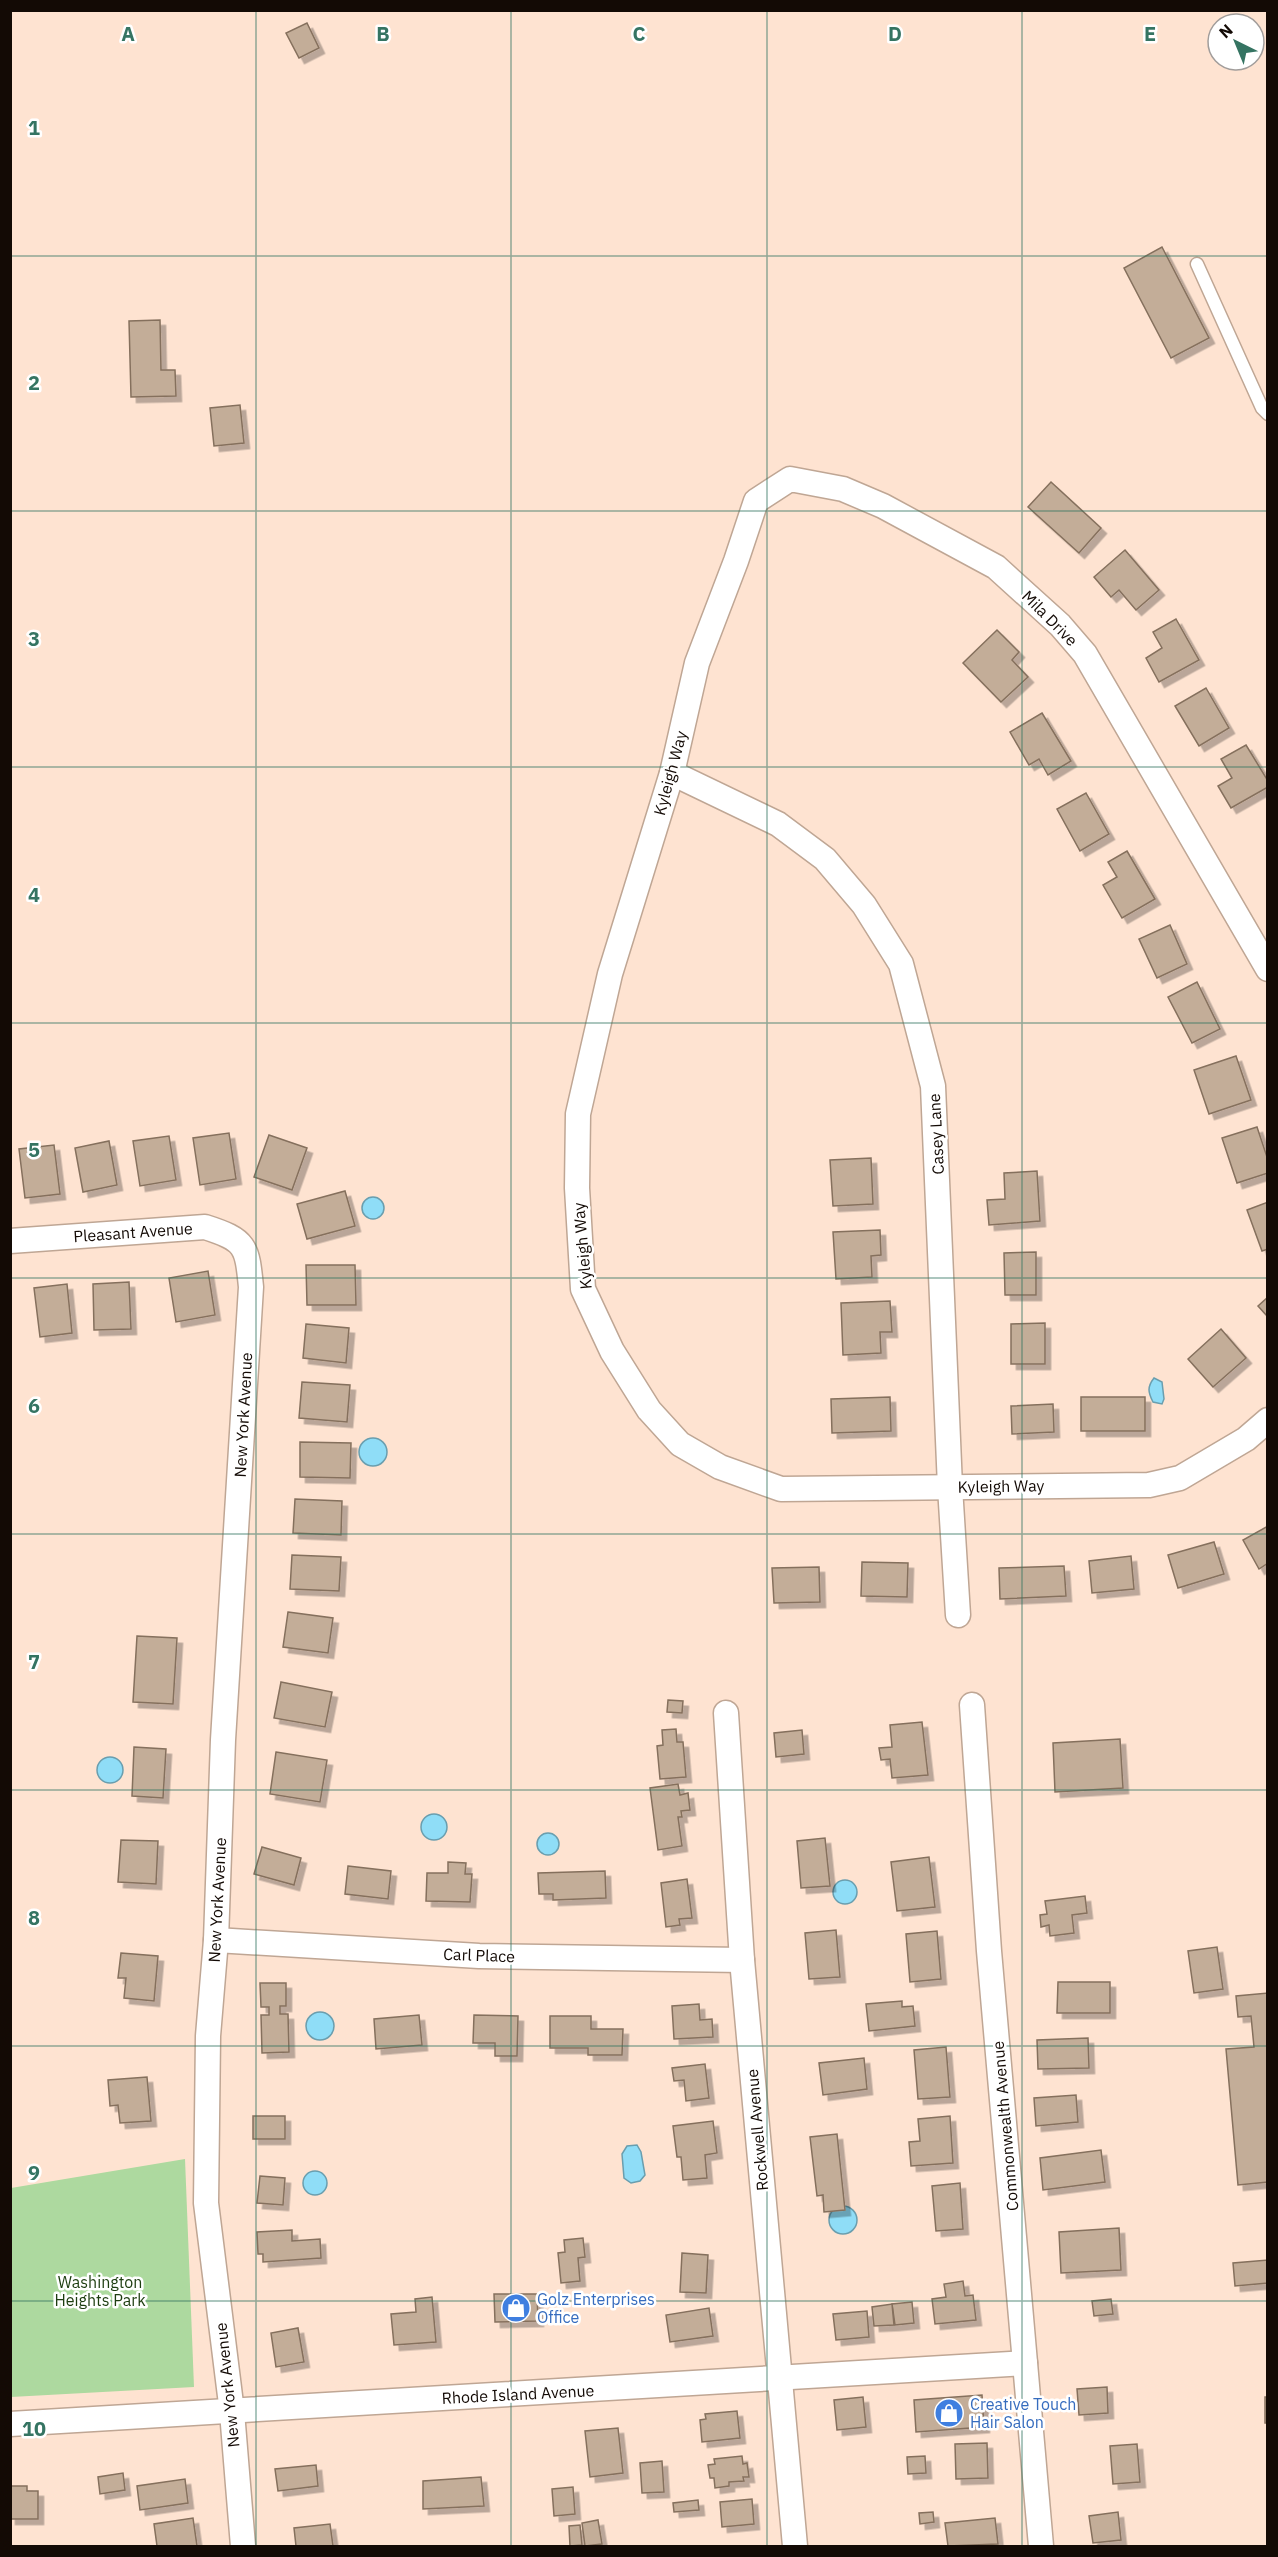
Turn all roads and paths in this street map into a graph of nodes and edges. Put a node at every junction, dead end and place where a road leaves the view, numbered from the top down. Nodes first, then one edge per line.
1 (1197, 264) dead end
2 (1268, 414) edge
3 (756, 501) joint
4 (672, 773) junction
5 (1268, 969) edge
6 (10, 1241) edge
7 (247, 1253) joint
8 (1268, 1420) edge
9 (950, 1487) junction
10 (958, 1615) dead end
11 (972, 1705) dead end
12 (726, 1713) dead end
13 (216, 1940) junction
14 (742, 1960) junction
15 (1025, 2363) junction
16 (779, 2379) junction
17 (231, 2412) junction
18 (10, 2424) edge
19 (243, 2547) edge
20 (795, 2547) edge
21 (1041, 2547) edge

1 - 2 lane
3 - 4 street, Kyleigh Way
3 - 5 street, Mila Drive
4 - 9 street, Casey Lane
4 - 9 street, Kyleigh Way
6 - 7 street, Pleasant Avenue
7 - 13 street, New York Avenue
8 - 9 street, Kyleigh Way
9 - 10 street, Casey Lane
11 - 15 street, Commonwealth Avenue
12 - 14 street, Rockwell Avenue
13 - 14 street, Carl Place
13 - 17 street, New York Avenue
14 - 16 street, Rockwell Avenue
15 - 16 street, Rhode Island Avenue
15 - 21 street, Commonwealth Avenue
16 - 17 street, Rhode Island Avenue
16 - 20 street, Rockwell Avenue
17 - 18 street, Rhode Island Avenue
17 - 19 street, New York Avenue

